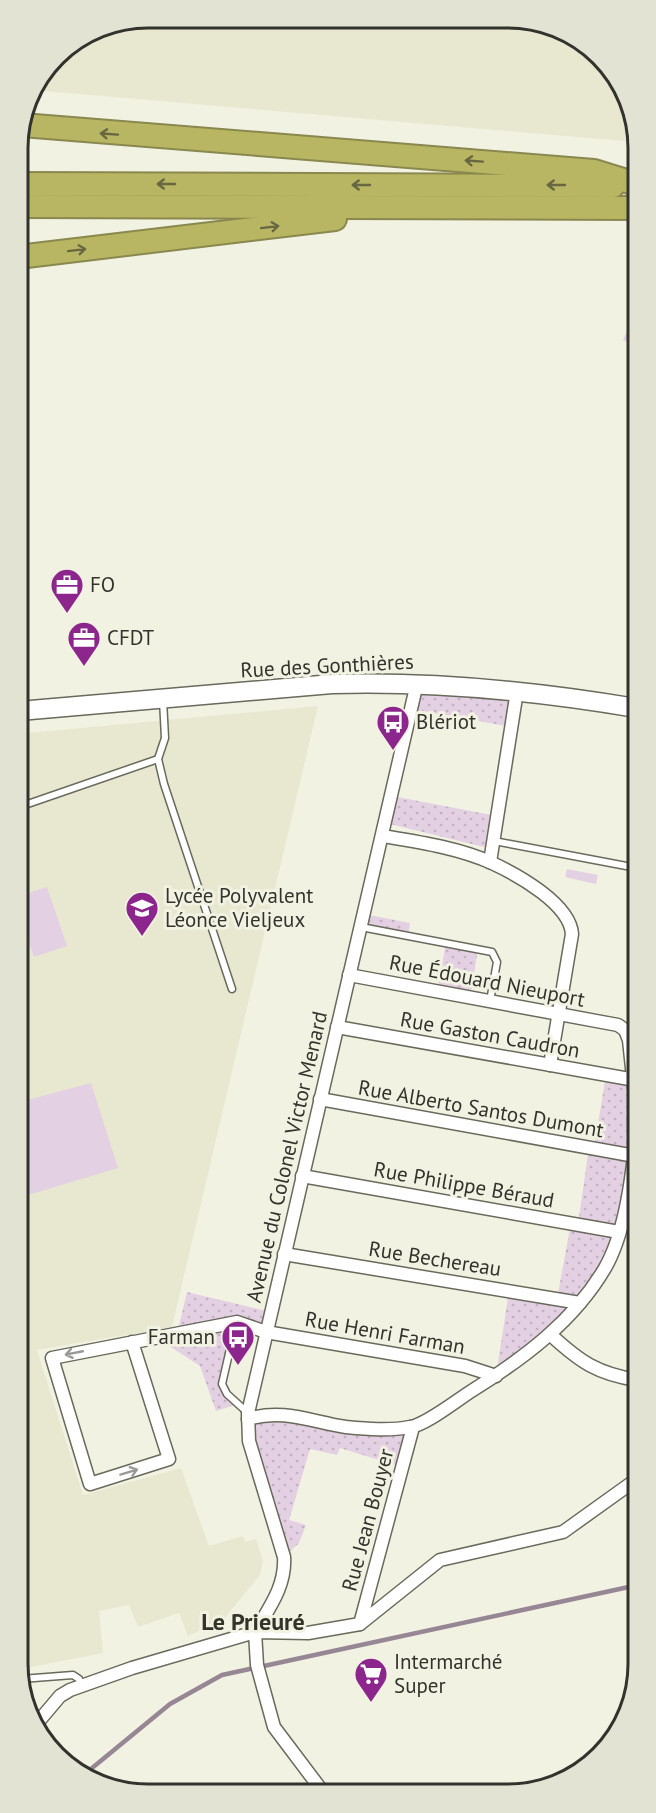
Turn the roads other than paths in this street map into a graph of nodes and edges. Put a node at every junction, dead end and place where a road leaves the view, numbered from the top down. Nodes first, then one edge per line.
1 (31, 126) edge
2 (628, 182) edge
3 (29, 184) edge
4 (628, 185) edge
5 (29, 206) edge
6 (410, 207) junction
7 (628, 208) edge
8 (29, 256) edge
9 (417, 684) junction
10 (517, 691) junction
11 (163, 699) junction
12 (628, 707) edge
13 (29, 710) edge
14 (158, 759) junction
15 (29, 804) edge
16 (383, 836) junction
17 (494, 841) junction
18 (490, 862) junction
19 (628, 865) edge
20 (361, 927) junction
21 (349, 975) junction
22 (232, 989) dead end
23 (490, 1001) junction
24 (559, 1014) junction
25 (337, 1027) junction
26 (627, 1032) edge
27 (550, 1065) junction
28 (627, 1079) edge
29 (320, 1100) junction
30 (627, 1155) edge
31 (302, 1176) junction
32 (627, 1193) edge
33 (619, 1232) junction
34 (284, 1254) junction
35 (580, 1303) junction
36 (237, 1322) junction
37 (266, 1332) junction
38 (550, 1335) junction
39 (132, 1342) junction
40 (496, 1376) junction
41 (627, 1379) edge
42 (248, 1416) junction
43 (413, 1427) junction
44 (627, 1487) edge
45 (360, 1624) junction
46 (255, 1632) junction
47 (30, 1678) edge
48 (82, 1686) junction
49 (41, 1718) edge
50 (318, 1785) edge

2 -> 1 highway
4 -> 3 highway
5 - 6 highway
6 - 7 highway
8 -> 6 highway
9 - 10 street, Rue des Gonthières
9 - 11 street, Rue des Gonthières
9 - 16 street, Avenue du Colonel Victor Menard
10 - 12 street, Rue des Gonthières
10 - 17 street
11 - 13 street, Rue des Gonthières
11 - 14 lane
14 - 15 lane
14 - 22 lane
16 - 18 street
16 - 20 street, Avenue du Colonel Victor Menard
17 - 18 street
17 - 19 lane
18 - 24 street
20 - 21 street, Avenue du Colonel Victor Menard
20 - 23 lane
21 - 23 street, Rue Édouard Nieuport
21 - 25 street, Avenue du Colonel Victor Menard
23 - 24 street, Rue Édouard Nieuport
24 - 26 street, Rue Édouard Nieuport
24 - 27 street
25 - 27 street, Rue Gaston Caudron
25 - 29 street, Avenue du Colonel Victor Menard
27 - 28 street, Rue Gaston Caudron
29 - 30 street, Rue Alberto Santos Dumont
29 - 31 street, Avenue du Colonel Victor Menard
31 - 33 street, Rue Philippe Béraud
31 - 34 street, Avenue du Colonel Victor Menard
32 - 33 street
33 - 35 street
34 - 35 street, Rue Bechereau
34 - 37 street, Avenue du Colonel Victor Menard
35 - 38 street
36 - 37 street, Rue Henri Farman
36 - 39 street
36 - 42 lane
37 - 40 street, Rue Henri Farman
37 - 42 street, Avenue du Colonel Victor Menard
38 - 40 street
38 - 41 street
39 -> 39 street
40 - 43 street
42 - 43 street
42 - 46 street, Avenue du Colonel Victor Menard
43 - 45 street, Rue Jean Bouyer
44 - 45 street
45 - 46 street
46 - 48 street
46 - 50 street
47 - 48 lane
48 - 49 street

